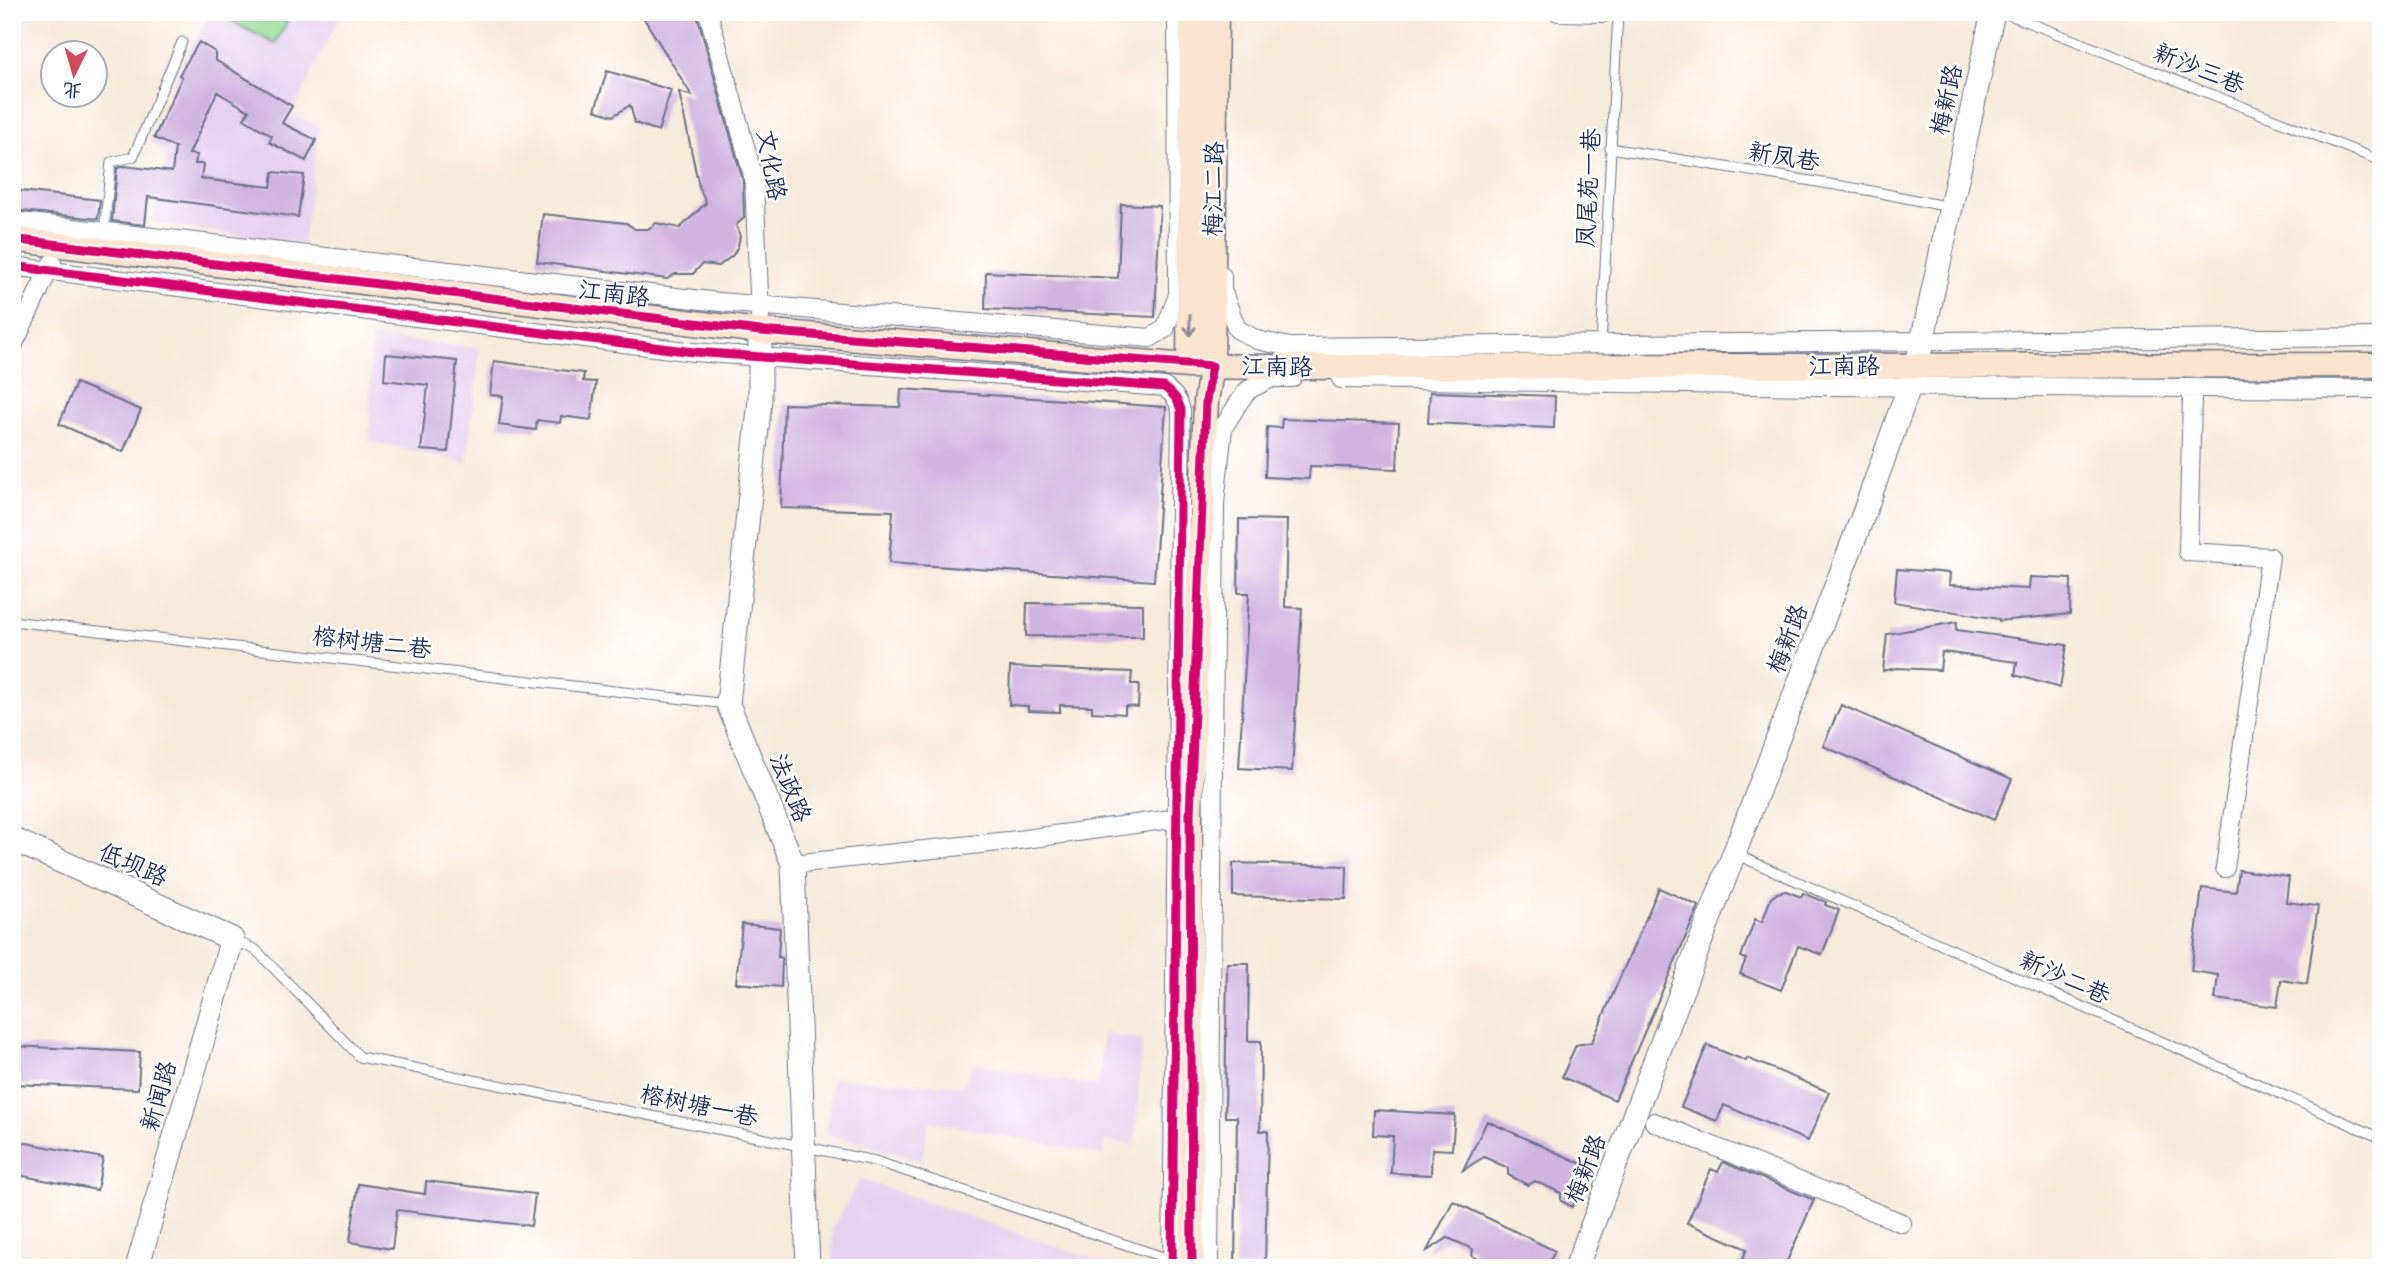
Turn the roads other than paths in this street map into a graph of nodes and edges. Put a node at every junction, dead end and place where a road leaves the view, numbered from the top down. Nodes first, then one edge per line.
1 (708, 12) edge
2 (1177, 12) edge
3 (1192, 12) edge
4 (1216, 12) edge
5 (1226, 12) edge
6 (1558, 12) edge
7 (1618, 12) edge
8 (1993, 12) edge
9 (2002, 12) edge
10 (1604, 13) edge
11 (183, 42) dead end
12 (1610, 148) junction
13 (2381, 162) edge
14 (1951, 207) junction
15 (12, 220) edge
16 (104, 236) dead end
17 (12, 239) edge
18 (61, 245) junction
19 (12, 267) edge
20 (48, 271) junction
21 (760, 306) junction
22 (760, 331) junction
23 (2381, 337) edge
24 (12, 348) edge
25 (760, 357) junction
26 (1917, 365) junction
27 (2381, 365) edge
28 (1201, 366) junction
29 (1600, 366) junction
30 (2381, 388) edge
31 (2192, 398) dead end
32 (12, 621) edge
33 (727, 704) junction
34 (1183, 817) junction
35 (12, 839) edge
36 (1734, 854) junction
37 (793, 864) junction
38 (2225, 868) dead end
39 (232, 939) junction
40 (1654, 1122) dead end
41 (2381, 1138) edge
42 (804, 1147) junction
43 (1902, 1223) dead end
44 (1182, 1266) edge
45 (137, 1268) edge
46 (808, 1268) edge
47 (1209, 1268) edge
48 (1576, 1268) edge

1 - 21 street, 文化路
2 - 21 street
3 -> 28 main road, 梅江二路
4 - 28 main road, 梅江二路
5 - 23 street
6 - 10 street
7 - 12 lane, 凤尾苑一巷
8 - 14 street, 梅新路
9 - 13 lane, 新沙三巷
11 - 16 lane
12 - 14 lane, 新凤巷
12 - 29 lane, 凤尾苑一巷
14 - 26 street, 梅新路
15 - 21 street
17 - 18 main road, 江南路
18 - 20 street
18 - 22 main road, 江南路
19 - 20 street
20 - 24 street
20 - 25 street
21 - 22 street, 文化路
22 - 25 street, 法政路
22 - 28 main road, 江南路
25 - 33 street, 法政路
25 - 34 street
26 - 27 main road, 江南路
26 - 29 main road, 江南路
26 - 36 street, 梅新路
28 - 29 main road, 江南路
28 - 34 main road
30 - 47 street
31 - 38 street
32 - 33 lane, 榕树塘二巷
33 - 37 street, 法政路
34 - 37 street
34 - 44 main road
35 - 39 street, 低坝路
36 - 41 lane, 新沙二巷
36 - 48 street, 梅新路
37 - 42 street, 法政路
39 - 42 lane, 榕树塘一巷
39 - 45 street, 新闻路
40 - 43 street
42 - 44 lane, 榕树塘一巷
42 - 46 street, 法政路

